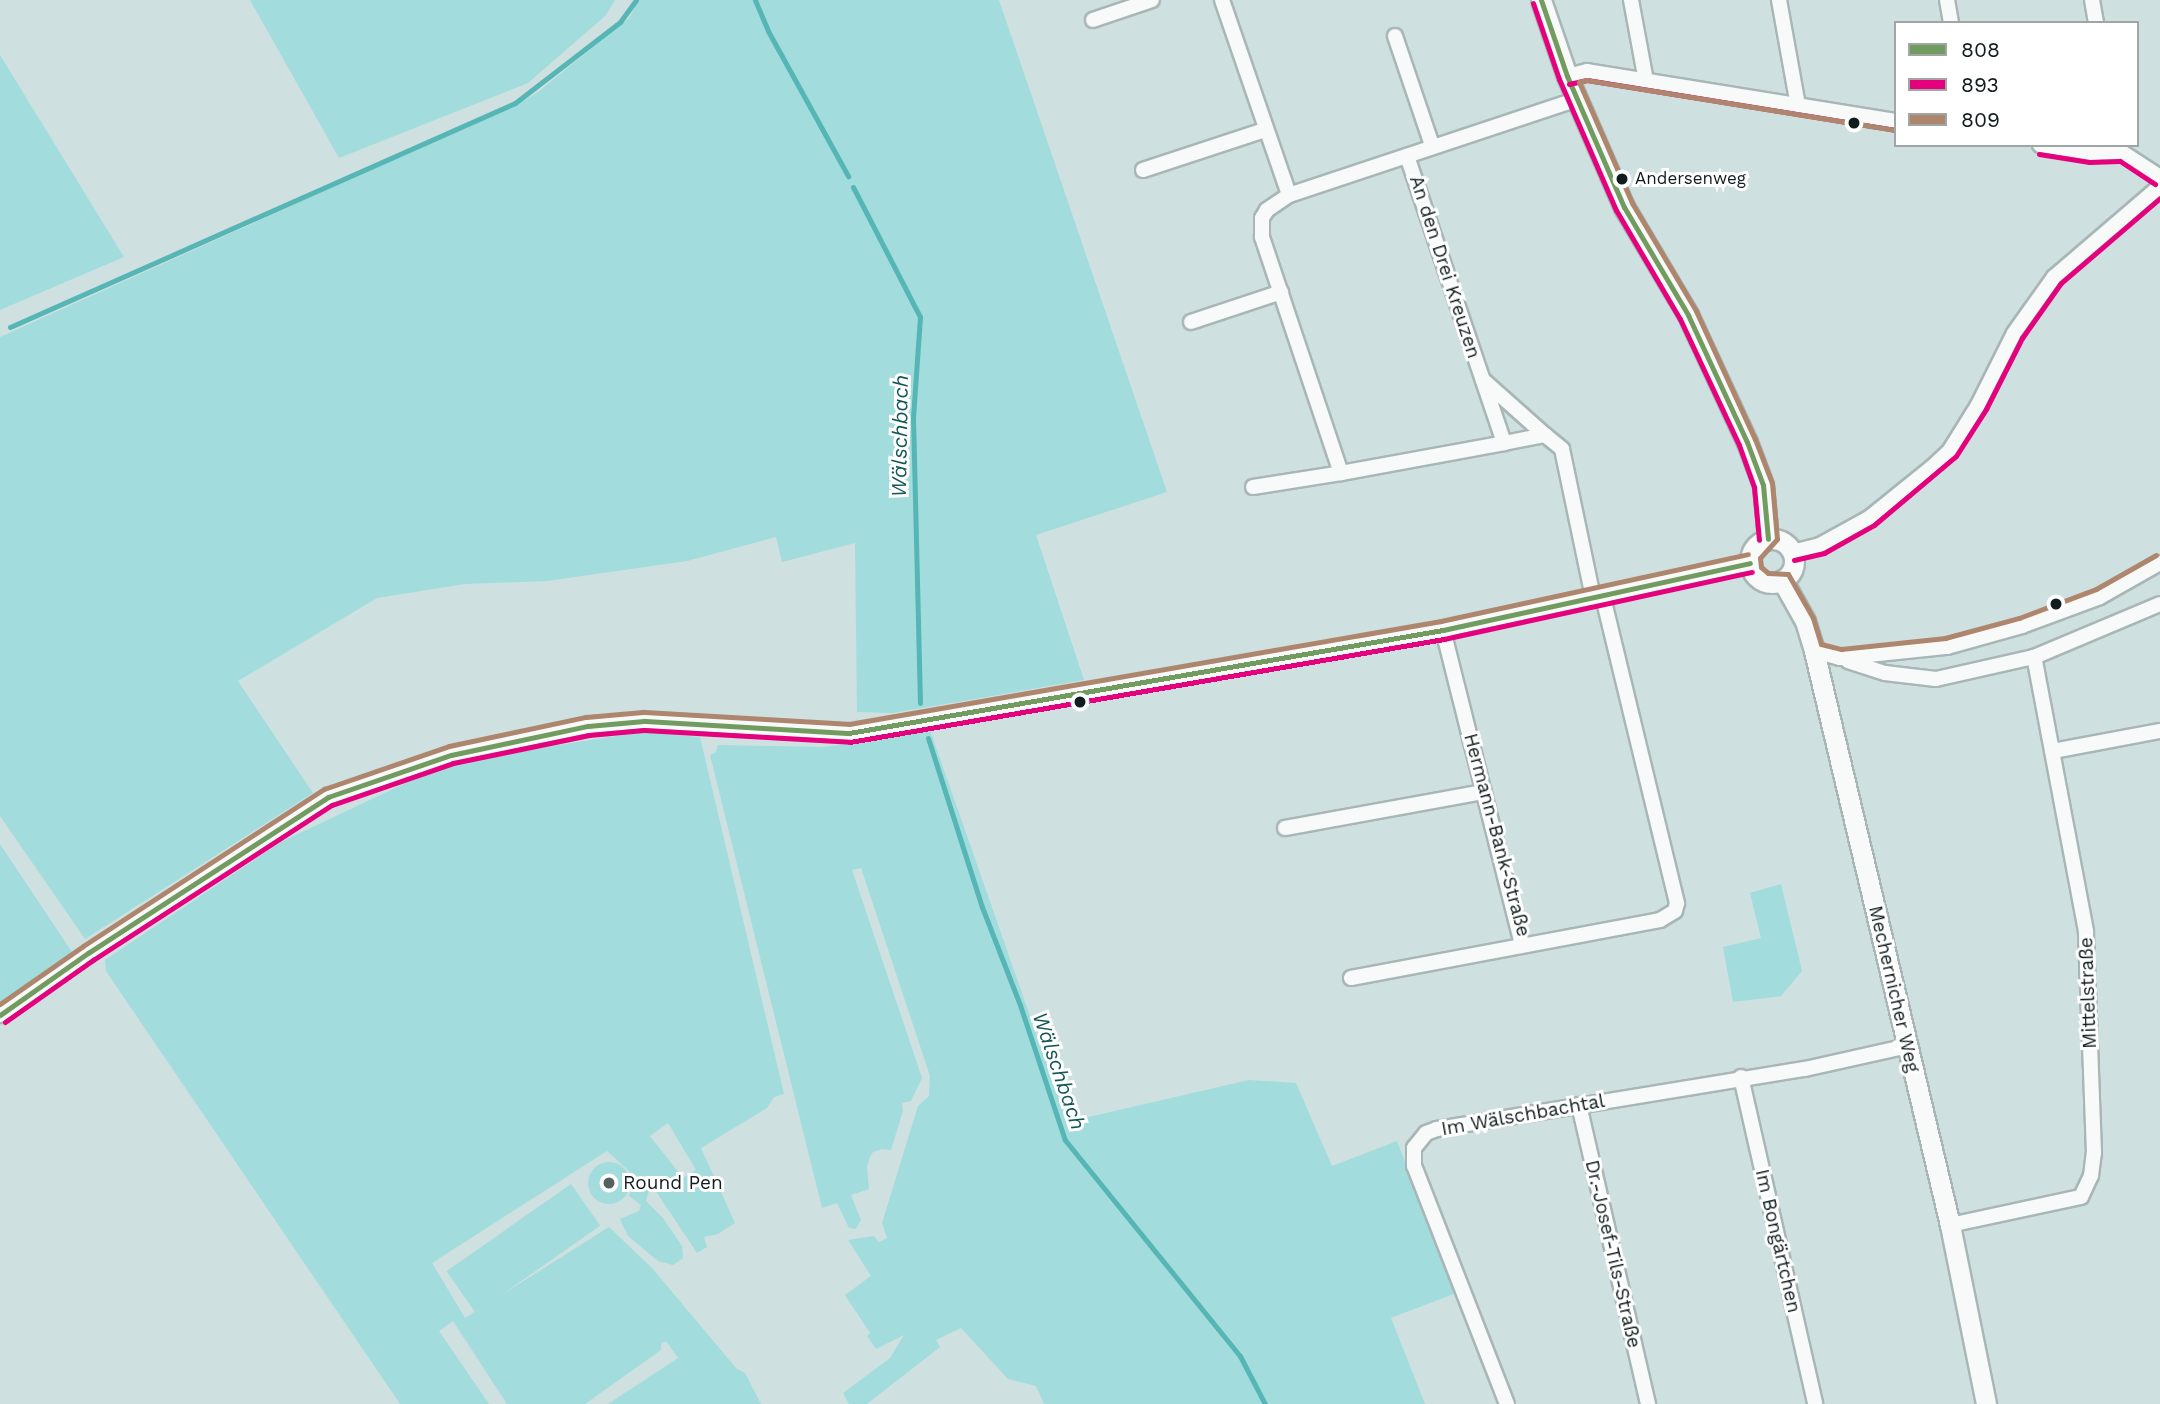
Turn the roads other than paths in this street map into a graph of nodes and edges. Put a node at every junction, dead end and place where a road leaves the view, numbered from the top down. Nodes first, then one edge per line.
1 (1152, 0) edge
2 (1222, 0) edge
3 (1541, 0) edge
4 (1631, 0) edge
5 (1779, 0) edge
6 (1947, 0) edge
7 (2092, 0) edge
8 (1093, 20) dead end
9 (1951, 21) edge
10 (2096, 21) edge
11 (1395, 36) dead end
12 (1567, 76) junction
13 (1646, 81) junction
14 (1577, 99) junction
15 (1798, 106) junction
16 (1894, 121) edge
17 (1265, 130) junction
18 (1432, 145) junction
19 (2052, 147) edge
20 (2120, 148) edge
21 (1407, 156) junction
22 (1143, 170) dead end
23 (2160, 177) edge
24 (2160, 186) edge
25 (1289, 195) junction
26 (1281, 292) junction
27 (1191, 322) dead end
28 (1482, 378) junction
29 (1545, 435) junction
30 (1504, 443) junction
31 (1341, 473) junction
32 (1253, 487) dead end
33 (1768, 539) junction
34 (1791, 552) junction
35 (1750, 563) junction
36 (2160, 564) edge
37 (1782, 580) junction
38 (1598, 597) junction
39 (2160, 604) edge
40 (1444, 630) junction
41 (1814, 651) junction
42 (2034, 657) junction
43 (1840, 658) junction
44 (2160, 731) edge
45 (2053, 751) junction
46 (1484, 792) junction
47 (1284, 828) dead end
48 (1522, 944) junction
49 (1350, 978) dead end
50 (0, 1015) edge
51 (1908, 1046) junction
52 (1741, 1077) junction
53 (1579, 1105) junction
54 (1950, 1225) junction
55 (1507, 1404) edge
56 (1648, 1404) edge
57 (1815, 1404) edge
58 (1986, 1404) edge

1 - 8 street
2 - 17 street
3 - 12 street
4 - 13 street
5 - 15 street
6 - 9 street
7 - 10 street
11 - 18 street
12 - 13 street
12 - 14 street
13 - 15 street
14 - 18 street
14 - 33 street
15 - 16 street
17 - 22 street
17 - 25 street
18 - 21 street
19 - 20 street
20 - 23 street
21 - 25 street
21 - 28 street, An den Drei Kreuzen
24 - 34 street
25 - 26 street
26 - 27 street
26 - 31 street
28 - 29 street, An den Drei Kreuzen
28 - 30 street, An den Drei Kreuzen
29 - 30 street
29 - 38 street, An den Drei Kreuzen
30 - 31 street
31 - 32 street
33 - 34 street
33 - 35 street
34 - 37 street
35 - 37 street
35 - 38 street
36 - 43 street
37 - 41 street, Mechernicher Weg
38 - 40 street
38 - 48 street, Hermann-Bank-Straße
39 - 42 street
40 - 46 street, Hermann-Bank-Straße
40 - 50 street
41 - 43 street
41 - 51 street, Mechernicher Weg
42 - 43 street
42 - 45 street, Mittelstraße
44 - 45 street
45 - 54 street, Mittelstraße
46 - 47 street
46 - 48 street, Hermann-Bank-Straße
48 - 49 street
51 - 52 street, Im Wälschbachtal
51 - 54 street, Mechernicher Weg
52 - 53 street, Im Wälschbachtal
52 - 57 street, Im Bongärtchen
53 - 55 street, Im Wälschbachtal
53 - 56 street, Dr.-Josef-Tils-Straße
54 - 58 street, Mechernicher Weg

